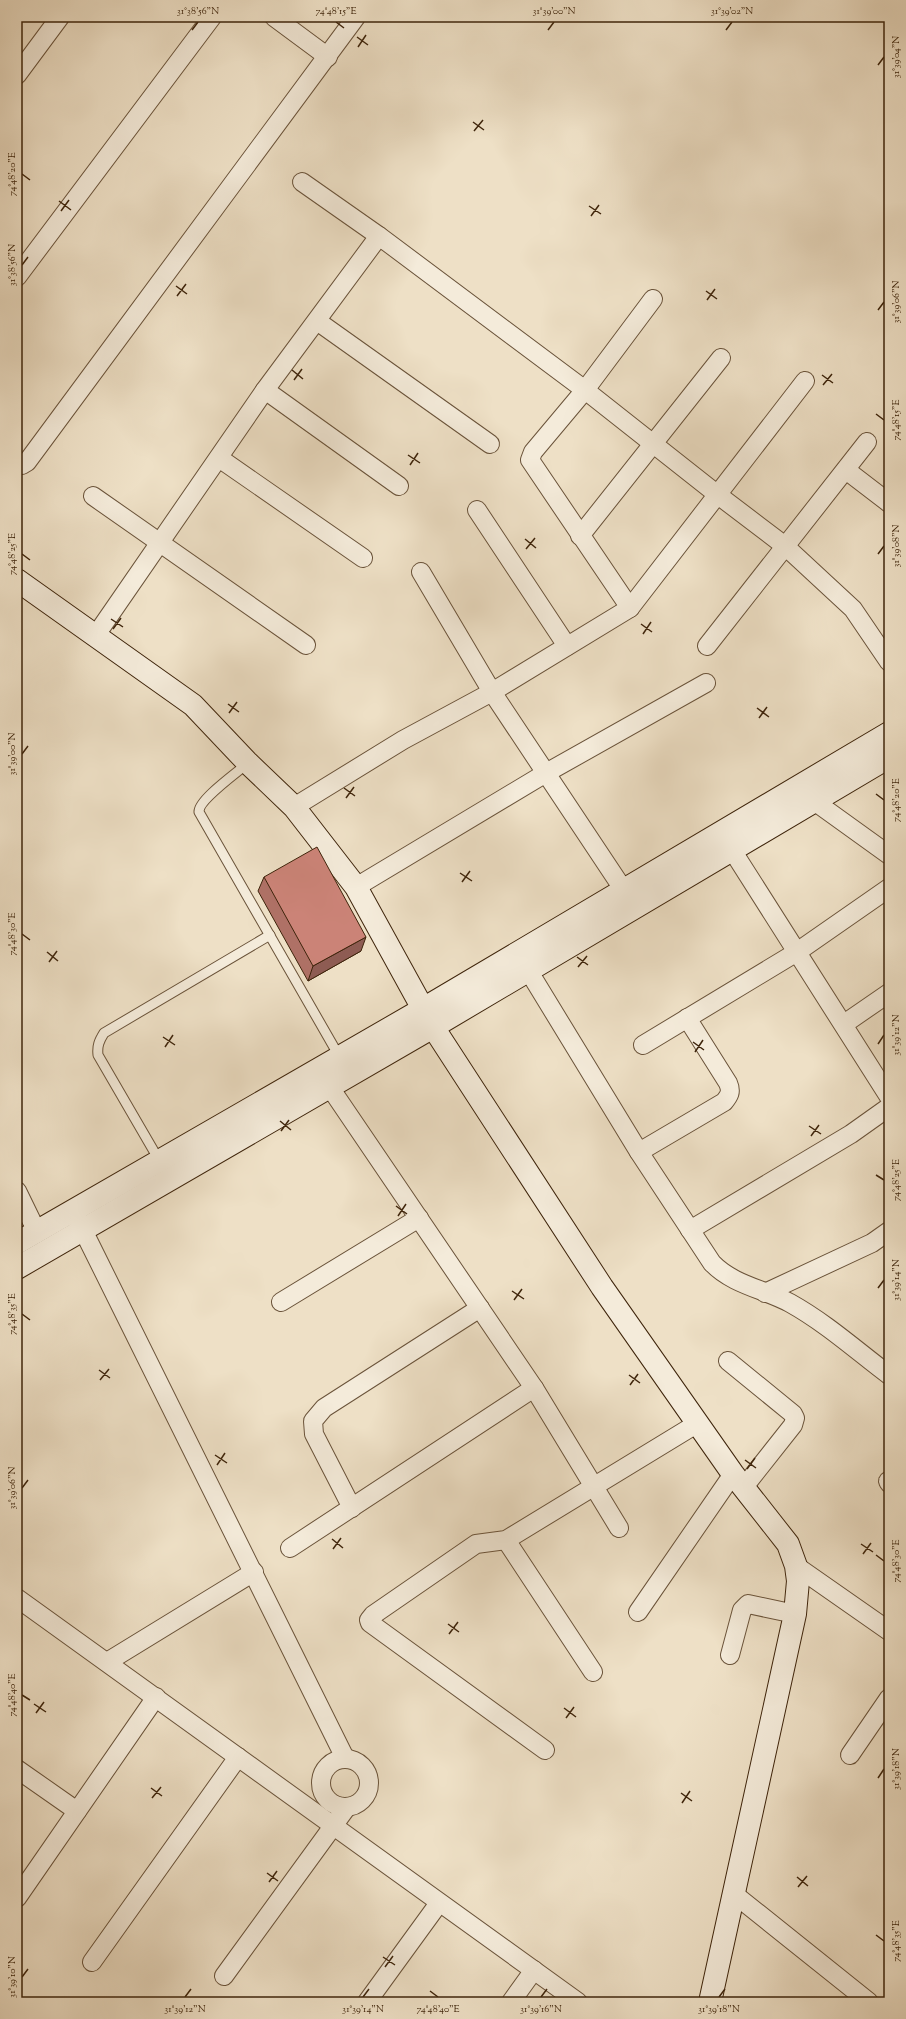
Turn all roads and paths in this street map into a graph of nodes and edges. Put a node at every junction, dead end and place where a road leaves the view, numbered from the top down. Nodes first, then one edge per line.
1 (60, 17) edge
2 (212, 17) edge
3 (274, 17) edge
4 (356, 17) edge
5 (328, 57) junction
6 (20, 64) edge
7 (302, 182) dead end
8 (379, 236) junction
9 (17, 277) edge
10 (653, 299) dead end
11 (316, 321) junction
12 (720, 358) dead end
13 (805, 381) dead end
14 (265, 390) junction
15 (585, 390) junction
16 (867, 442) dead end
17 (654, 443) junction
18 (490, 444) dead end
19 (219, 458) junction
20 (17, 465) edge
21 (846, 470) junction
22 (399, 486) dead end
23 (718, 495) junction
24 (93, 496) dead end
25 (889, 503) edge
26 (477, 510) dead end
27 (580, 536) junction
28 (160, 542) junction
29 (785, 546) junction
30 (363, 558) dead end
31 (421, 572) dead end
32 (17, 580) edge
33 (630, 608) junction
34 (96, 635) junction
35 (306, 645) dead end
36 (567, 646) junction
37 (707, 646) dead end
38 (889, 662) edge
39 (706, 683) dead end
40 (492, 692) junction
41 (889, 733) edge
42 (889, 757) edge
43 (248, 763) junction
44 (546, 773) junction
45 (814, 801) junction
46 (294, 807) junction
47 (732, 850) junction
48 (889, 856) edge
49 (356, 886) junction
50 (889, 888) edge
51 (623, 889) junction
52 (270, 935) junction
53 (797, 952) junction
54 (528, 970) junction
55 (889, 993) edge
56 (428, 1018) junction
57 (687, 1018) junction
58 (844, 1024) junction
59 (642, 1045) dead end
60 (339, 1056) junction
61 (329, 1086) junction
62 (889, 1097) edge
63 (889, 1107) edge
64 (639, 1152) junction
65 (159, 1160) junction
66 (17, 1191) edge
67 (418, 1218) junction
68 (78, 1220) junction
69 (690, 1230) junction
70 (889, 1231) edge
71 (37, 1232) junction
72 (17, 1243) edge
73 (17, 1268) edge
74 (765, 1293) junction
75 (281, 1302) dead end
76 (480, 1308) junction
77 (728, 1361) dead end
78 (889, 1375) edge
79 (534, 1388) junction
80 (698, 1423) junction
81 (739, 1481) junction
82 (594, 1485) junction
83 (352, 1508) junction
84 (619, 1528) dead end
85 (506, 1540) junction
86 (290, 1548) dead end
87 (796, 1566) junction
88 (254, 1572) junction
89 (17, 1598) edge
90 (638, 1612) dead end
91 (795, 1614) junction
92 (889, 1630) edge
93 (730, 1655) dead end
94 (107, 1662) junction
95 (593, 1672) dead end
96 (156, 1697) junction
97 (889, 1698) edge
98 (545, 1750) dead end
99 (850, 1755) dead end
100 (238, 1757) junction
101 (345, 1758) junction
102 (17, 1769) edge
103 (347, 1807) junction
104 (77, 1811) junction
105 (334, 1825) junction
106 (734, 1894) junction
107 (17, 1898) edge
108 (439, 1903) junction
109 (92, 1962) dead end
110 (534, 1970) junction
111 (224, 1976) dead end
112 (367, 2002) edge
113 (511, 2002) edge
114 (578, 2002) edge
115 (710, 2002) edge
116 (869, 2002) edge

1 - 6 street
2 - 9 street
3 - 5 street
4 - 5 street
5 - 20 street
7 - 8 street
8 - 11 street
8 - 15 street
10 - 15 street
11 - 14 street
11 - 18 street
12 - 17 street
13 - 23 street
14 - 19 street
14 - 22 street
15 - 17 street
15 - 27 street
16 - 21 street
17 - 23 street
17 - 27 street
19 - 28 street
19 - 30 street
21 - 25 street
21 - 29 street
23 - 29 street
23 - 33 street
24 - 28 street
26 - 36 street
27 - 33 street
28 - 34 street
28 - 35 street
29 - 37 street
29 - 38 street
31 - 40 street
32 - 34 main road
33 - 36 street
34 - 43 main road
36 - 40 street
39 - 44 street
40 - 44 street
40 - 46 street
41 - 51 main road
42 - 45 main road
43 - 46 main road
43 - 52 lane
44 - 49 street
44 - 51 street
45 - 47 main road
45 - 48 street
46 - 49 main road
47 - 53 street
47 - 54 main road
49 - 56 main road
50 - 53 street
51 - 56 main road
52 - 60 lane
52 - 65 lane
53 - 57 street
53 - 58 street
54 - 56 main road
54 - 64 street
55 - 58 street
56 - 60 main road
56 - 61 main road
56 - 80 main road
57 - 59 street
57 - 64 street
58 - 62 street
60 - 65 main road
61 - 67 street
61 - 68 main road
63 - 69 street
64 - 69 street
65 - 68 main road
66 - 71 street
67 - 75 street
67 - 76 street
68 - 71 main road
68 - 73 main road
68 - 88 street
69 - 74 street
70 - 74 street
71 - 72 main road
74 - 78 street
76 - 79 street
76 - 83 street
77 - 81 street
79 - 82 street
79 - 83 street
80 - 81 main road
80 - 82 street
81 - 87 main road
81 - 90 street
82 - 84 street
82 - 85 street
83 - 86 street
85 - 95 street
85 - 98 street
87 - 91 main road
87 - 92 street
88 - 94 street
88 - 101 street
89 - 94 street
91 - 93 street
91 - 106 main road
94 - 96 street
96 - 100 street
96 - 104 street
97 - 99 street
100 - 105 street
100 - 109 street
101 - 103 street
101 - 103 street
102 - 104 street
103 - 105 street
104 - 107 street
105 - 108 street
105 - 111 street
106 - 115 main road
106 - 116 street
108 - 110 street
108 - 112 street
110 - 113 street
110 - 114 street

